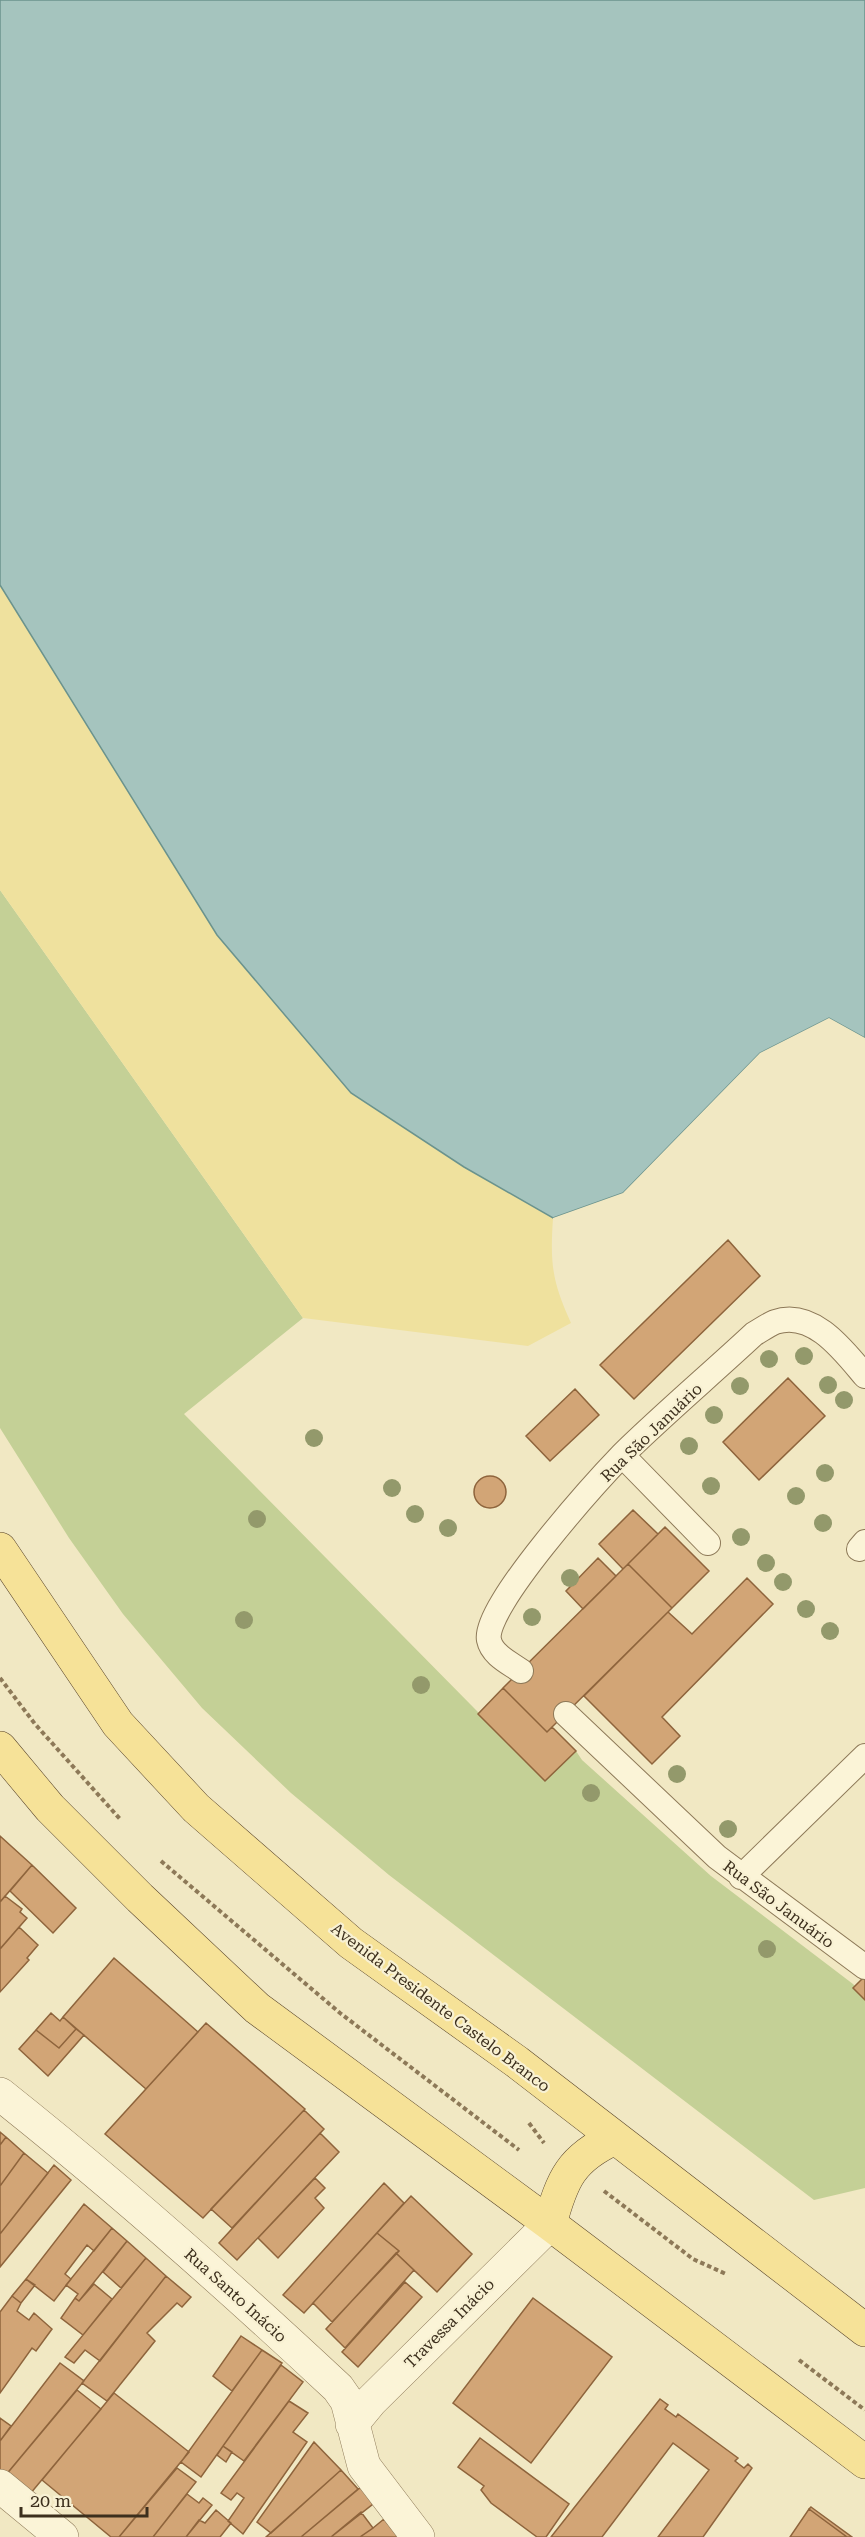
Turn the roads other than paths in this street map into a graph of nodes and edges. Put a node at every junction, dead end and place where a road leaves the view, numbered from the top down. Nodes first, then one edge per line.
1 (865, 1376) edge
2 (622, 1455) junction
3 (708, 1543) dead end
4 (0, 1549) edge
5 (521, 1671) dead end
6 (566, 1713) dead end
7 (0, 1748) edge
8 (865, 1756) edge
9 (741, 1877) junction
10 (865, 1967) edge
11 (0, 2094) edge
12 (615, 2138) junction
13 (550, 2224) junction
14 (865, 2330) edge
15 (352, 2424) junction
16 (865, 2462) edge
17 (0, 2486) edge
18 (62, 2537) edge
19 (418, 2537) edge

1 - 2 lane, Rua São Januário
2 - 3 lane
2 - 5 lane, Rua São Januário
4 - 12 main road, Avenida Presidente Castelo Branco
6 - 9 lane, Rua São Januário
7 - 13 main road
8 - 9 lane
9 - 10 lane, Rua São Januário
11 - 15 street, Rua Santo Inácio
12 - 13 main road
12 - 14 main road, Avenida Presidente Castelo Branco
13 - 15 street, Travessa Inácio
13 - 16 main road
15 - 19 street, Rua Santo Inácio
17 - 18 street

